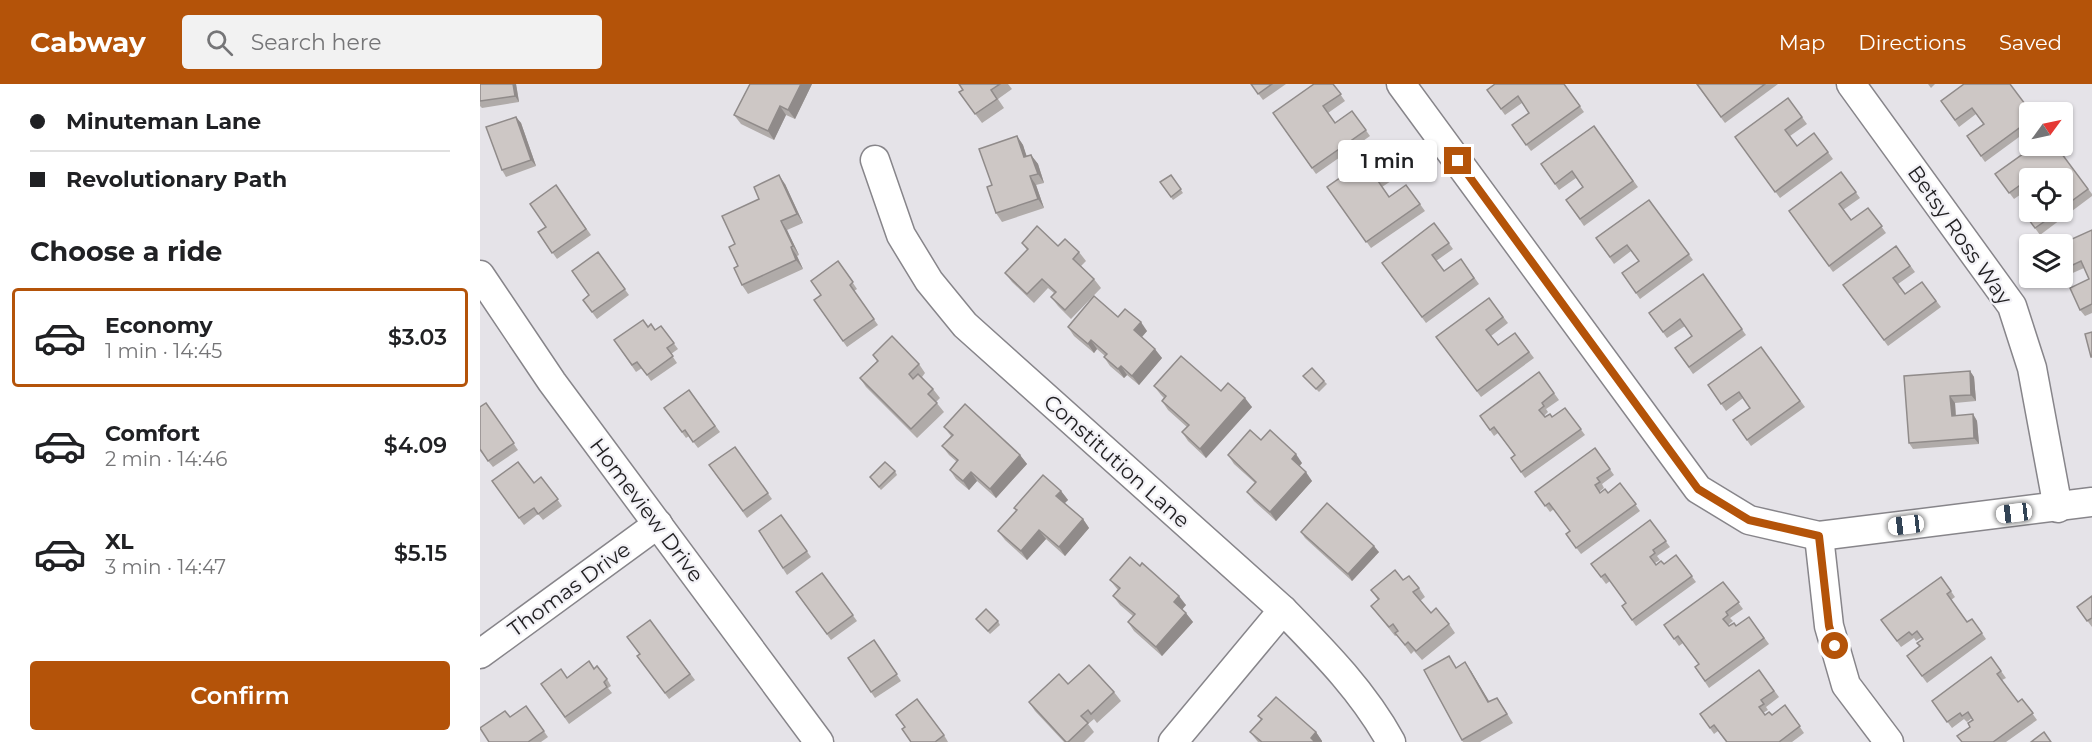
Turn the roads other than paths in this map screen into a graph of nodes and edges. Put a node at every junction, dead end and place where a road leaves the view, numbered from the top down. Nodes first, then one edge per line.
1 (1401, 84) edge
2 (1851, 84) edge
3 (874, 160) dead end
4 (480, 275) edge
5 (2092, 502) edge
6 (2058, 508) junction
7 (658, 524) junction
8 (1819, 536) junction
9 (1283, 610) junction
10 (480, 654) edge
11 (819, 742) edge
12 (1173, 742) edge
13 (1391, 742) edge
14 (1889, 742) edge

1 - 8 street
2 - 6 street, Betsy Ross Way
3 - 9 street, Constitution Lane
4 - 7 street, Homeview Drive
5 - 6 street
6 - 8 street
7 - 10 street, Thomas Drive
7 - 11 street, Homeview Drive
8 - 14 street
9 - 12 street
9 - 13 street, Constitution Lane

